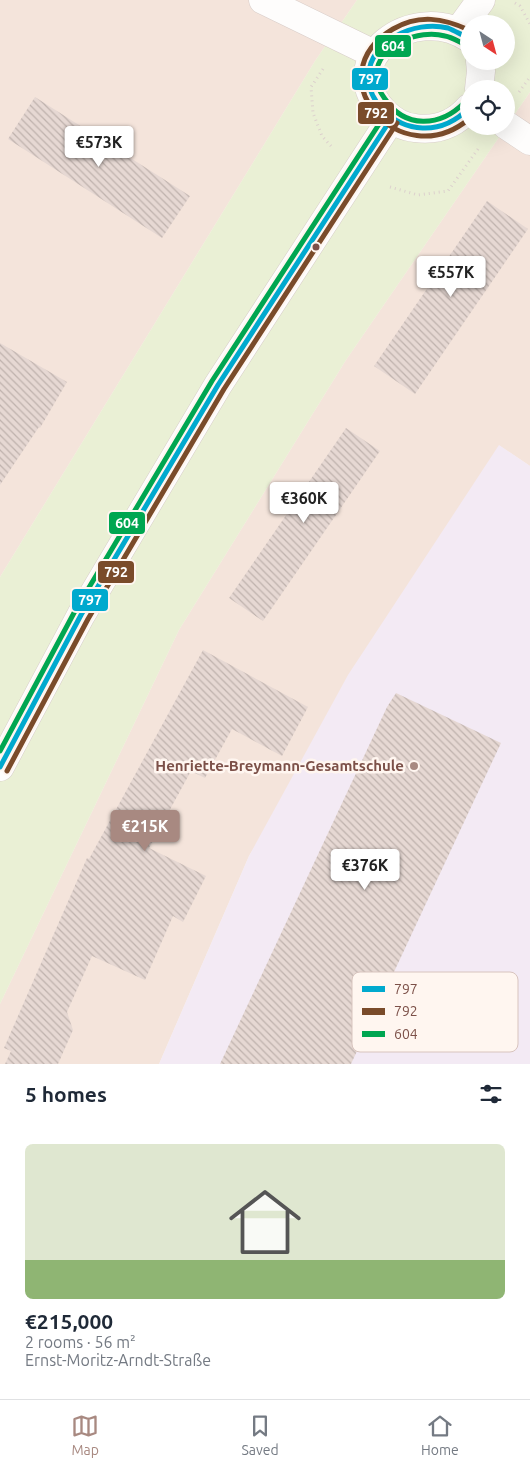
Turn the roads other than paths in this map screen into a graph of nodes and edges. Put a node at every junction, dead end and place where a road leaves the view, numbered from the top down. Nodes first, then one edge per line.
1 (263, 0) edge
2 (480, 0) edge
3 (473, 15) edge
4 (460, 30) edge
5 (372, 53) junction
6 (460, 118) edge
7 (391, 119) junction
8 (515, 131) edge
9 (530, 141) edge
10 (0, 767) edge

1 - 5 street
2 - 3 street
4 - 5 street
5 - 7 street
6 - 7 street
7 - 10 street
8 - 9 street

